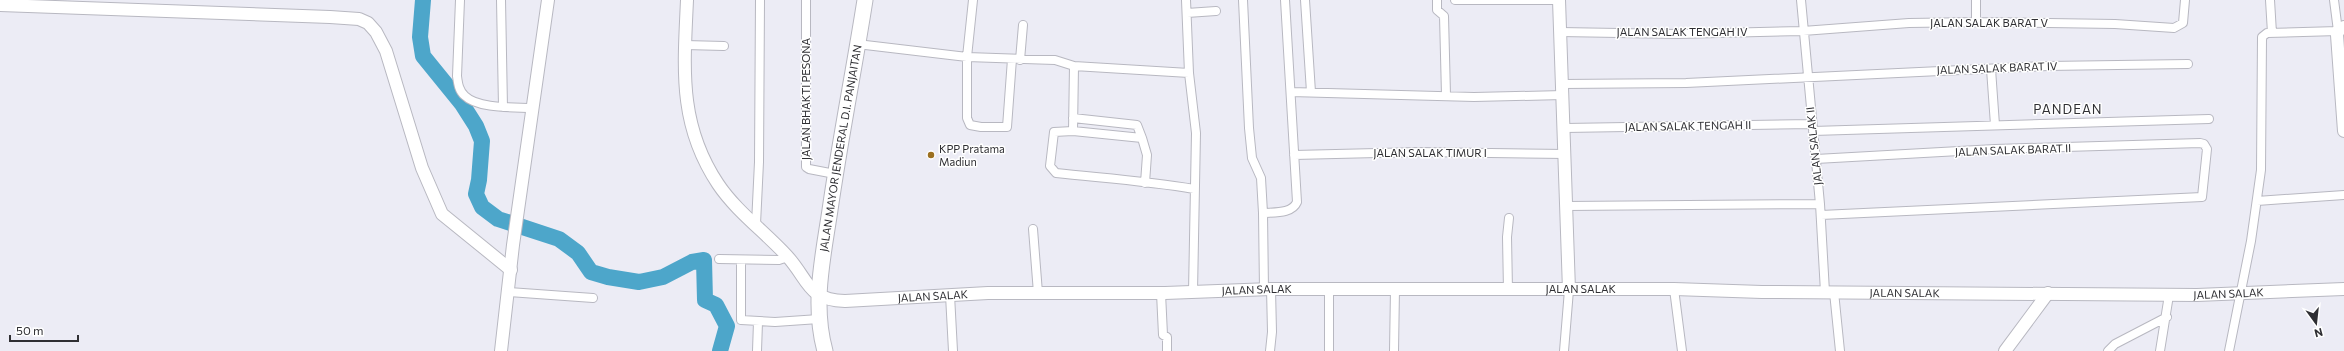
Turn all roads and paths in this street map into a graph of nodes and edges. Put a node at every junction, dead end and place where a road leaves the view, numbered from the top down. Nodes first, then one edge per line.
1 (460, 0) edge
2 (501, 0) edge
3 (548, 0) edge
4 (687, 0) edge
5 (760, 0) edge
6 (806, 0) edge
7 (865, 0) edge
8 (973, 0) edge
9 (1186, 0) edge
10 (1243, 0) edge
11 (1285, 0) edge
12 (1305, 0) edge
13 (1437, 0) edge
14 (1455, 0) edge
15 (1559, 0) edge
16 (1801, 0) edge
17 (1976, 0) edge
18 (2185, 0) edge
19 (2270, 0) edge
20 (2334, 0) edge
21 (1482, 1) edge
22 (0, 6) edge
23 (1216, 11) dead end
24 (1187, 13) junction
25 (1976, 22) junction
26 (1023, 25) dead end
27 (1803, 31) junction
28 (2340, 31) edge
29 (1560, 32) junction
30 (2272, 33) junction
31 (857, 44) junction
32 (685, 45) junction
33 (724, 46) dead end
34 (967, 57) junction
35 (1016, 59) junction
36 (2188, 64) dead end
37 (1074, 66) junction
38 (1991, 69) junction
39 (1189, 73) junction
40 (1807, 77) junction
41 (1563, 90) junction
42 (1291, 92) junction
43 (1311, 92) junction
44 (1446, 95) junction
45 (502, 107) junction
46 (532, 108) junction
47 (1073, 118) junction
48 (2209, 120) dead end
49 (1995, 125) junction
50 (1812, 127) junction
51 (1565, 128) junction
52 (1073, 131) junction
53 (2344, 131) edge
54 (1142, 138) junction
55 (1566, 154) junction
56 (1294, 156) junction
57 (1816, 159) junction
58 (835, 174) junction
59 (1145, 183) junction
60 (1194, 188) junction
61 (2344, 195) edge
62 (2257, 201) junction
63 (1820, 204) junction
64 (1566, 206) junction
65 (1263, 213) junction
66 (1821, 215) junction
67 (1509, 218) dead end
68 (756, 224) junction
69 (1033, 229) dead end
70 (719, 258) dead end
71 (788, 258) junction
72 (741, 260) junction
73 (511, 270) junction
74 (1268, 289) junction
75 (1395, 289) junction
76 (1674, 289) junction
77 (2344, 289) edge
78 (1508, 290) junction
79 (1569, 290) junction
80 (1329, 291) junction
81 (509, 292) junction
82 (1193, 292) junction
83 (1829, 292) junction
84 (2241, 292) junction
85 (1038, 293) junction
86 (1162, 293) junction
87 (2048, 293) junction
88 (950, 295) junction
89 (2169, 295) junction
90 (818, 296) junction
91 (593, 298) dead end
92 (2167, 317) junction
93 (819, 319) junction
94 (758, 322) junction
95 (501, 351) edge
96 (757, 351) edge
97 (825, 351) edge
98 (953, 351) edge
99 (1168, 351) edge
100 (1270, 351) edge
101 (1329, 351) edge
102 (1394, 351) edge
103 (1564, 351) edge
104 (1682, 351) edge
105 (1840, 351) edge
106 (2005, 351) edge
107 (2108, 351) edge
108 (2160, 351) edge
109 (2229, 351) edge

1 - 45 street
2 - 45 street
3 - 46 street
4 - 32 street
5 - 68 street
6 - 58 street, JALAN BHAKTI PESONA
7 - 31 highway, JALAN MAYOR JENDERAL D.I. PANJAITAN
8 - 34 street
9 - 24 street
10 - 65 street
11 - 42 street
12 - 43 street
13 - 44 street
14 - 21 street
15 - 21 street
15 - 29 street
16 - 27 street, JALAN SALAK II
17 - 25 street
18 - 25 street, JALAN SALAK BARAT V
19 - 30 street
20 - 28 street
22 - 73 street
23 - 24 street
24 - 39 street
25 - 27 street, JALAN SALAK BARAT V
26 - 35 street
27 - 29 street, JALAN SALAK TENGAH IV
27 - 40 street, JALAN SALAK II
28 - 30 street
28 - 53 street
29 - 41 street
30 - 62 street
31 - 34 street
31 - 58 highway, JALAN MAYOR JENDERAL D.I. PANJAITAN
32 - 33 street
32 - 68 street
34 - 35 street
34 - 35 street
35 - 37 street
36 - 38 street, JALAN SALAK BARAT IV
37 - 39 street
37 - 47 street
38 - 40 street, JALAN SALAK BARAT IV
38 - 49 street
39 - 60 street
40 - 41 street, JALAN SALAK BARAT IV
40 - 50 street, JALAN SALAK II
41 - 44 street, JALAN SALAK BARAT IV
41 - 51 street
42 - 43 street, JALAN SALAK BARAT IV
42 - 56 street
43 - 44 street, JALAN SALAK BARAT IV
45 - 46 street
46 - 73 street
47 - 52 street
47 - 54 street
48 - 49 street, JALAN SALAK TENGAH II
49 - 50 street, JALAN SALAK TENGAH II
50 - 51 street, JALAN SALAK TENGAH II
50 - 57 street, JALAN SALAK II
51 - 55 street
52 - 54 street
52 - 59 street
54 - 59 street
55 - 56 street, JALAN SALAK TIMUR I
55 - 64 street
56 - 65 street
57 - 63 street, JALAN SALAK II
57 - 66 street, JALAN SALAK BARAT II
58 - 90 highway, JALAN MAYOR JENDERAL D.I. PANJAITAN
59 - 60 street
60 - 82 street
61 - 62 street
62 - 84 street
63 - 64 street
63 - 66 street, JALAN SALAK II
64 - 79 street
65 - 74 street
66 - 83 street, JALAN SALAK II
67 - 78 street
68 - 71 street
69 - 85 street
70 - 72 street
71 - 72 street
71 - 90 street
72 - 94 street
73 - 81 street
74 - 80 street, JALAN SALAK
74 - 82 street, JALAN SALAK
74 - 100 street
75 - 78 street, JALAN SALAK
75 - 80 street, JALAN SALAK
75 - 102 street
76 - 79 street, JALAN SALAK
76 - 83 street, JALAN SALAK
76 - 104 street
77 - 84 street, JALAN SALAK
78 - 79 street, JALAN SALAK
79 - 103 street
80 - 101 street
81 - 91 street
81 - 95 street
82 - 86 street, JALAN SALAK
83 - 87 street, JALAN SALAK
83 - 105 street, JALAN SALAK II
84 - 89 street, JALAN SALAK
84 - 109 street
85 - 86 street, JALAN SALAK
85 - 88 street, JALAN SALAK
86 - 99 street
87 - 89 street, JALAN SALAK
87 - 106 street
88 - 90 street, JALAN SALAK
88 - 98 street
89 - 92 street
90 - 93 highway, JALAN MAYOR JENDERAL D.I. PANJAITAN
92 - 107 street
92 - 108 street
93 - 94 street
93 - 97 highway, JALAN MAYOR JENDERAL D.I. PANJAITAN
94 - 96 street

